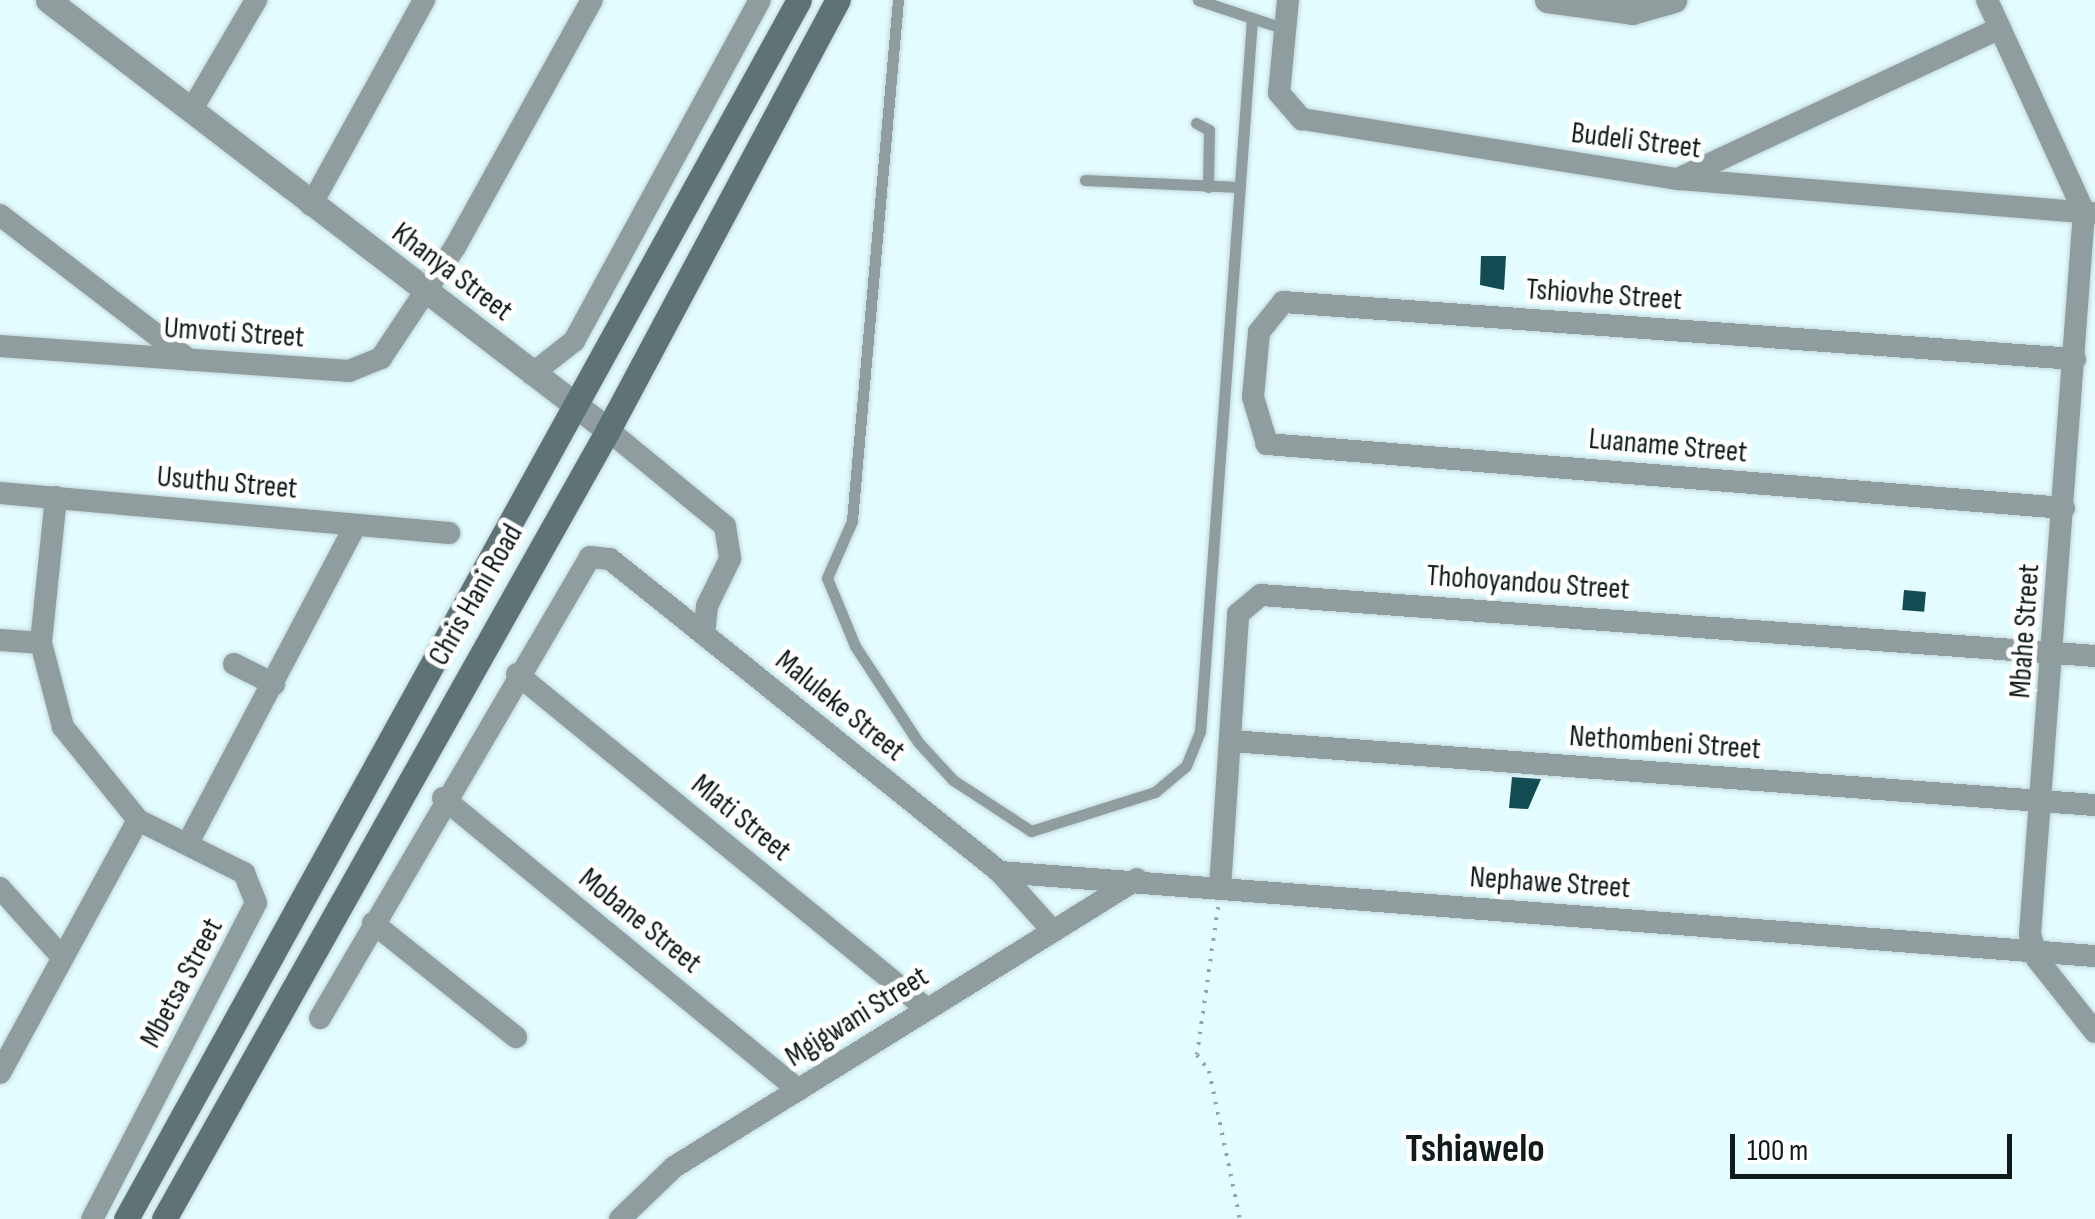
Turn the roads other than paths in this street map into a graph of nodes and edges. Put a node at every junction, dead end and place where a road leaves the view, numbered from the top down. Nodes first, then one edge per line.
1 (48, 0) edge
2 (256, 0) edge
3 (424, 0) edge
4 (592, 0) edge
5 (760, 0) edge
6 (799, 0) edge
7 (838, 0) edge
8 (898, 0) edge
9 (1198, 0) edge
10 (1288, 0) edge
11 (1547, 0) edge
12 (1674, 0) edge
13 (1988, 0) edge
14 (1252, 18) junction
15 (2000, 28) junction
16 (1285, 29) junction
17 (191, 111) junction
18 (1196, 123) dead end
19 (1678, 179) junction
20 (1085, 180) dead end
21 (1208, 187) junction
22 (1240, 187) junction
23 (311, 205) junction
24 (2089, 213) edge
25 (0, 214) edge
26 (426, 294) junction
27 (0, 346) edge
28 (2075, 359) junction
29 (189, 360) junction
30 (532, 374) junction
31 (575, 404) junction
32 (608, 430) junction
33 (1267, 444) joint
34 (0, 493) edge
35 (56, 498) junction
36 (2064, 508) junction
37 (355, 526) junction
38 (448, 533) dead end
39 (704, 634) junction
40 (0, 640) edge
41 (41, 644) junction
42 (2055, 654) junction
43 (2095, 656) edge
44 (234, 664) dead end
45 (517, 674) junction
46 (274, 684) junction
47 (1232, 741) junction
48 (443, 798) junction
49 (2040, 800) junction
50 (2095, 805) edge
51 (138, 820) junction
52 (189, 842) junction
53 (1000, 872) junction
54 (1137, 878) junction
55 (0, 888) edge
56 (1220, 888) junction
57 (373, 923) junction
58 (1052, 930) junction
59 (2033, 952) junction
60 (61, 956) junction
61 (2095, 956) edge
62 (927, 1009) junction
63 (320, 1018) dead end
64 (2095, 1032) edge
65 (516, 1037) dead end
66 (0, 1073) edge
67 (798, 1090) junction
68 (92, 1219) edge
69 (126, 1219) edge
70 (164, 1219) edge
71 (620, 1219) edge

1 - 17 street, Khanya Street
2 - 17 street
3 - 23 street
4 - 26 street, Umvoti Street
5 - 30 street
6 - 31 main road, Chris Hani Road
7 - 32 main road, Chris Hani Road
8 - 22 lane
9 - 14 lane
10 - 16 street, Budeli Street
11 - 12 street
13 - 15 street
14 - 16 lane
14 - 22 lane
15 - 19 street
15 - 24 street
16 - 19 street, Budeli Street
17 - 23 street, Khanya Street
18 - 21 lane
19 - 24 street, Budeli Street
20 - 21 lane
21 - 22 lane
23 - 26 street, Khanya Street
24 - 28 street, Mbahe Street
25 - 29 street
26 - 29 street, Umvoti Street
26 - 30 street, Khanya Street
27 - 29 street, Umvoti Street
28 - 33 street, Tshiovhe Street
28 - 36 street, Mbahe Street
30 - 31 street, Khanya Street
31 - 32 street, Khanya Street
31 - 69 main road, Chris Hani Road
32 - 39 street, Khanya Street
32 - 70 main road, Chris Hani Road
33 - 36 street, Luaname Street
34 - 35 street, Usuthu Street
35 - 37 street, Usuthu Street
35 - 41 street, Mbetsa Street
36 - 42 street, Mbahe Street
37 - 38 street, Usuthu Street
37 - 46 street
39 - 45 street, Maluleke Street
39 - 53 street, Maluleke Street
40 - 41 street
41 - 51 street, Mbetsa Street
42 - 43 street, Thohoyandou Street
42 - 47 street, Thohoyandou Street
42 - 49 street, Mbahe Street
44 - 46 street
45 - 48 street
45 - 62 street, Mlati Street
46 - 52 street
47 - 49 street, Nethombeni Street
47 - 56 street, Thohoyandou Street
48 - 57 street
48 - 67 street, Mobane Street
49 - 50 street, Nethombeni Street
49 - 59 street, Mbahe Street
51 - 52 street, Mbetsa Street
51 - 60 street
52 - 68 street, Mbetsa Street
53 - 54 street, Nephawe Street
53 - 58 street, Maluleke Street
54 - 56 street, Nephawe Street
54 - 58 street, Mgigwani Street
55 - 60 street
56 - 59 street, Nephawe Street
57 - 63 street
57 - 65 street
58 - 62 street, Mgigwani Street
59 - 61 street, Nephawe Street
59 - 64 street
60 - 66 street
62 - 67 street, Mgigwani Street
67 - 71 street, Mgigwani Street

